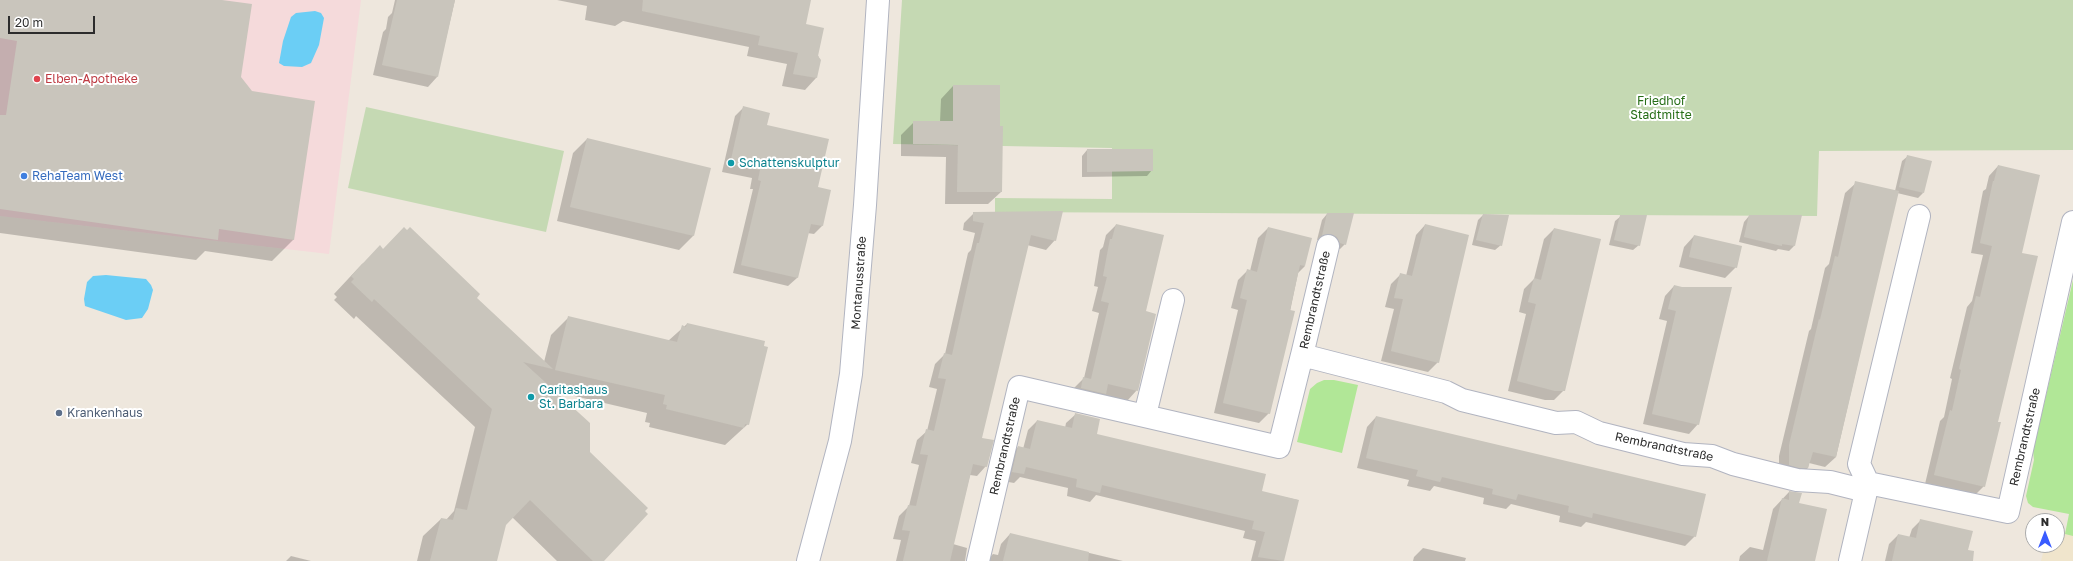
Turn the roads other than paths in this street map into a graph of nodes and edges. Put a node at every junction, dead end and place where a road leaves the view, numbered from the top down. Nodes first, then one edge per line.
1 (878, 0) edge
2 (1919, 216) dead end
3 (2073, 222) edge
4 (1328, 246) dead end
5 (1173, 300) dead end
6 (1302, 355) junction
7 (1145, 414) junction
8 (1867, 487) junction
9 (808, 561) edge
10 (978, 561) edge
11 (1850, 561) edge

1 - 9 street, Montanusstraße
2 - 8 street
3 - 8 street, Rembrandtstraße
4 - 6 street, Rembrandtstraße
5 - 7 street
6 - 7 street, Rembrandtstraße
6 - 8 street, Rembrandtstraße
7 - 10 street, Rembrandtstraße
8 - 11 street

